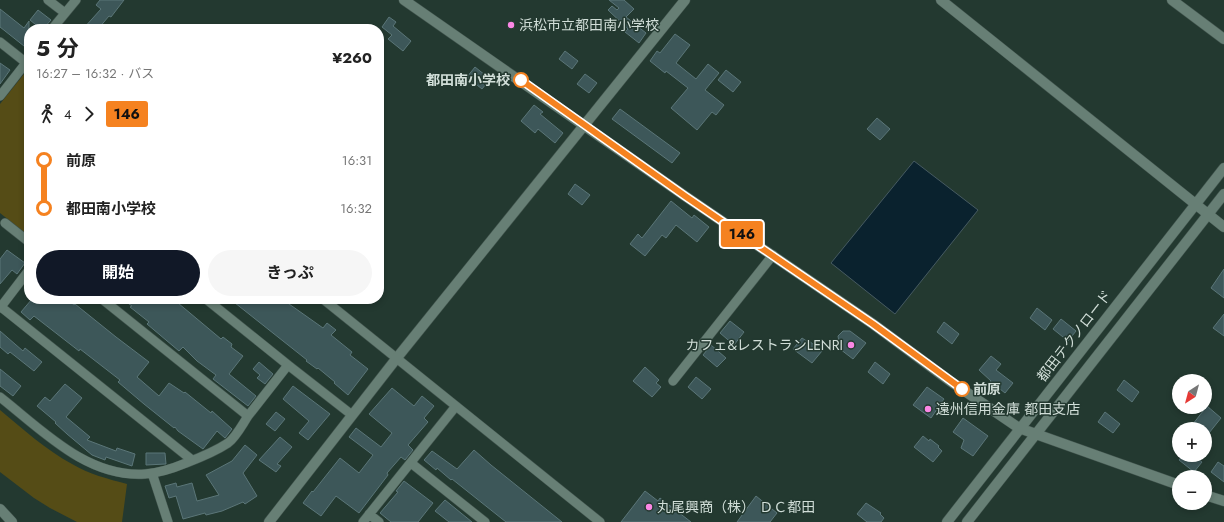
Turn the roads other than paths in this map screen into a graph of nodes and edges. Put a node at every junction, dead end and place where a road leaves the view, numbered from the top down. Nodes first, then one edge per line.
1 (48, 0) edge
2 (76, 0) edge
3 (404, 0) edge
4 (685, 0) edge
5 (941, 0) edge
6 (1172, 0) edge
7 (65, 13) junction
8 (56, 24) edge
9 (1224, 39) edge
10 (0, 42) edge
11 (24, 59) edge
12 (24, 67) edge
13 (0, 96) edge
14 (585, 125) junction
15 (1224, 168) edge
16 (1224, 194) edge
17 (1196, 205) junction
18 (1208, 214) junction
19 (2, 224) edge
20 (1224, 227) edge
21 (24, 239) edge
22 (773, 254) junction
23 (24, 276) edge
24 (108, 304) edge
25 (212, 304) edge
26 (329, 304) edge
27 (0, 307) edge
28 (396, 359) junction
29 (288, 365) junction
30 (673, 381) dead end
31 (0, 397) edge
32 (456, 406) junction
33 (352, 415) junction
34 (248, 416) junction
35 (1019, 428) junction
36 (1035, 434) junction
37 (192, 460) junction
38 (411, 463) junction
39 (152, 473) junction
40 (1172, 483) edge
41 (1212, 497) edge
42 (1224, 501) edge
43 (0, 509) edge
44 (369, 514) junction
45 (12, 522) edge
46 (168, 522) edge
47 (269, 522) edge
48 (363, 522) edge
49 (379, 522) edge
50 (485, 522) edge
51 (600, 522) edge
52 (947, 522) edge
53 (967, 522) edge

1 - 7 street
2 - 7 street
3 - 14 street
4 - 14 street
5 - 17 street
6 - 9 street
7 - 8 street
10 - 11 street
12 - 13 street
14 - 22 street
14 - 28 street
15 - 17 street, 都田テクノロード
16 - 18 street
17 - 18 street
17 - 35 street, 都田テクノロード
18 - 20 street
18 - 36 street
19 - 21 street
22 - 30 street
22 - 35 street
23 - 27 street
24 - 34 street
25 - 29 street
26 - 28 street
27 - 37 street
28 - 32 street
28 - 33 street
29 - 33 street
29 - 34 street
31 - 39 street
32 - 38 street
32 - 51 street
33 - 47 street
34 - 37 street
35 - 36 street
35 - 52 street, 都田テクノロード
36 - 40 street
36 - 53 street
37 - 39 street
38 - 44 street
38 - 50 street
39 - 46 street
41 - 42 street
43 - 45 street
44 - 48 street
44 - 49 street

